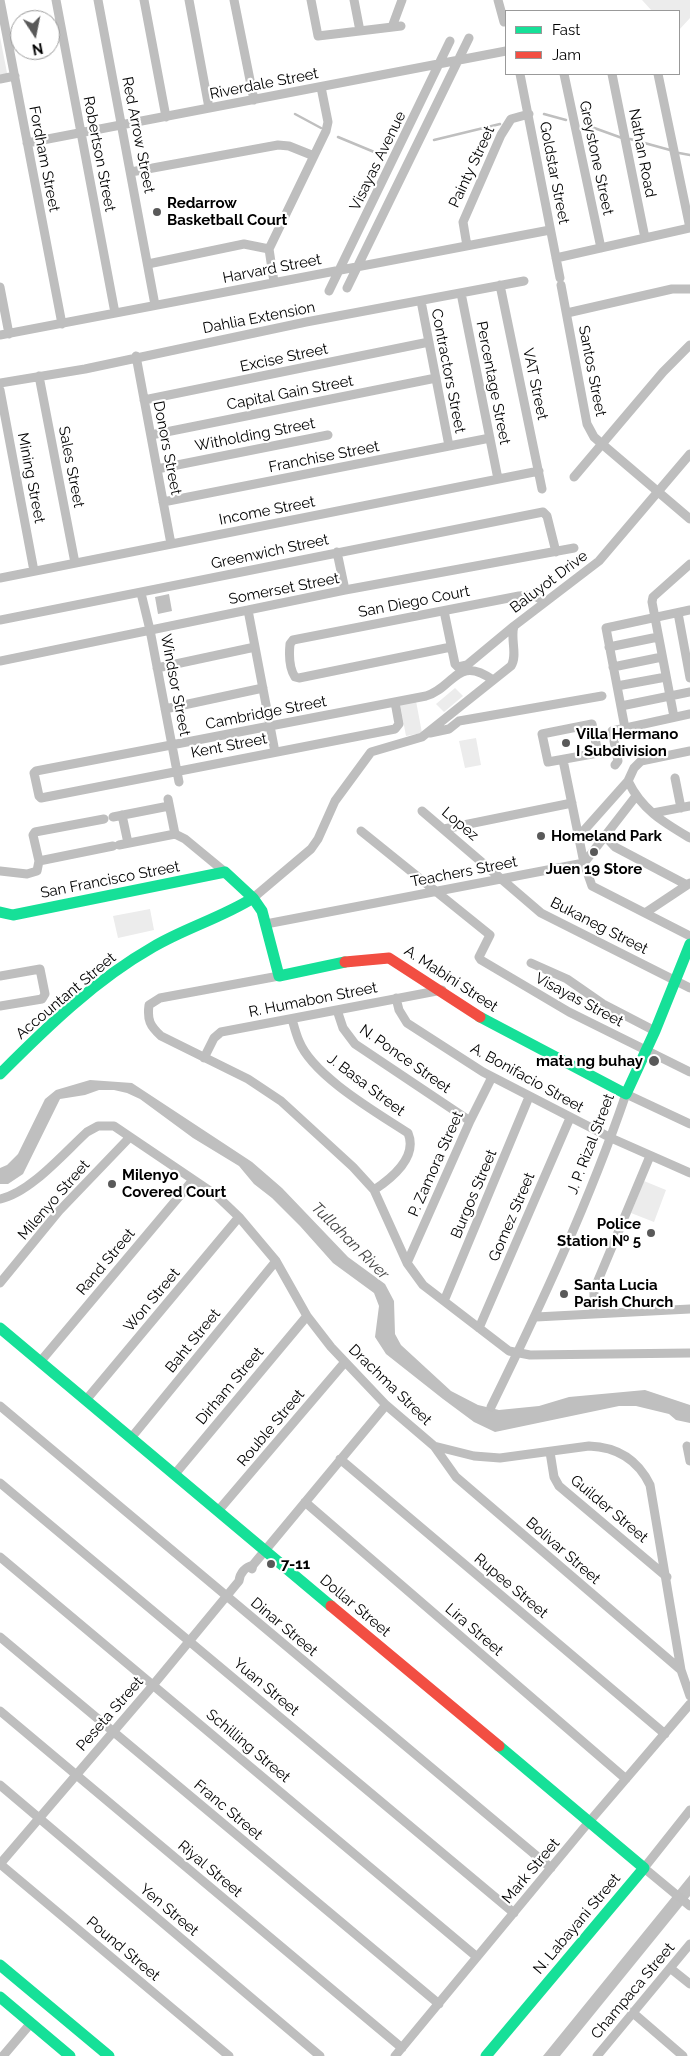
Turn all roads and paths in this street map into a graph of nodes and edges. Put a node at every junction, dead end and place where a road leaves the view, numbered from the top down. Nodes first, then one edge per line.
1 (0, 0) edge
2 (56, 0) edge
3 (98, 0) edge
4 (144, 0) edge
5 (189, 0) edge
6 (234, 0) edge
7 (311, 0) edge
8 (354, 0) edge
9 (402, 0) edge
10 (498, 0) edge
11 (504, 22) dead end
12 (360, 31) junction
13 (469, 38) dead end
14 (450, 41) dead end
15 (505, 51) edge
16 (458, 60) junction
17 (440, 63) junction
18 (520, 75) edge
19 (564, 75) edge
20 (612, 75) edge
21 (658, 75) edge
22 (14, 76) junction
23 (0, 79) edge
24 (321, 87) junction
25 (254, 100) junction
26 (209, 108) junction
27 (529, 114) junction
28 (166, 117) junction
29 (122, 125) junction
30 (81, 133) junction
31 (27, 143) junction
32 (314, 156) junction
33 (131, 172) junction
34 (690, 228) edge
35 (550, 230) junction
36 (645, 238) junction
37 (467, 246) junction
38 (601, 248) junction
39 (268, 249) junction
40 (556, 258) junction
41 (148, 264) junction
42 (357, 266) junction
43 (340, 270) junction
44 (524, 281) dead end
45 (274, 282) junction
46 (560, 282) joint
47 (500, 286) junction
48 (0, 287) edge
49 (347, 288) dead end
50 (690, 289) edge
51 (329, 291) dead end
52 (461, 293) junction
53 (421, 301) junction
54 (155, 305) junction
55 (115, 313) junction
56 (567, 313) junction
57 (62, 324) junction
58 (4, 335) edge
59 (429, 342) junction
60 (690, 345) edge
61 (136, 356) junction
62 (39, 376) junction
63 (436, 378) junction
64 (0, 383) edge
65 (0, 390) edge
66 (144, 400) junction
67 (150, 435) junction
68 (328, 435) dead end
69 (490, 438) junction
70 (602, 444) junction
71 (449, 446) junction
72 (690, 454) edge
73 (157, 469) junction
74 (539, 471) junction
75 (574, 477) dead end
76 (498, 479) junction
77 (542, 489) dead end
78 (657, 492) junction
79 (163, 502) junction
80 (690, 519) edge
81 (171, 544) junction
82 (574, 548) dead end
83 (337, 552) junction
84 (556, 552) junction
85 (75, 563) junction
86 (690, 564) edge
87 (34, 572) junction
88 (0, 578) edge
89 (345, 590) junction
90 (141, 594) junction
91 (544, 602) junction
92 (248, 610) junction
93 (690, 610) edge
94 (444, 611) junction
95 (678, 613) junction
96 (654, 617) junction
97 (0, 620) edge
98 (514, 626) junction
99 (150, 630) junction
100 (658, 638) junction
101 (255, 647) junction
102 (451, 647) junction
103 (609, 647) junction
104 (662, 657) junction
105 (0, 661) edge
106 (613, 667) junction
107 (157, 668) junction
108 (666, 677) junction
109 (690, 678) edge
110 (493, 680) junction
111 (617, 686) junction
112 (263, 688) junction
113 (690, 692) edge
114 (602, 696) dead end
115 (670, 696) junction
116 (395, 702) junction
117 (621, 706) junction
118 (165, 708) junction
119 (690, 714) edge
120 (674, 717) junction
121 (270, 726) junction
122 (625, 728) junction
123 (427, 734) junction
124 (172, 745) junction
125 (690, 751) edge
126 (275, 752) junction
127 (563, 760) junction
128 (615, 765) dead end
129 (177, 770) junction
130 (675, 778) dead end
131 (628, 781) junction
132 (179, 782) dead end
133 (636, 796) junction
134 (39, 797) joint
135 (572, 803) junction
136 (686, 807) edge
137 (422, 811) dead end
138 (653, 813) junction
139 (113, 817) junction
140 (444, 829) junction
141 (361, 830) dead end
142 (175, 834) junction
143 (579, 836) junction
144 (605, 836) junction
145 (690, 838) edge
146 (120, 845) junction
147 (39, 861) junction
148 (584, 863) junction
149 (0, 871) edge
150 (226, 872) junction
151 (502, 879) junction
152 (689, 884) edge
153 (436, 892) junction
154 (253, 898) junction
155 (0, 912) edge
156 (645, 913) junction
157 (266, 924) junction
158 (690, 936) edge
159 (690, 944) edge
160 (531, 963) dead end
161 (0, 976) edge
162 (279, 976) junction
163 (675, 980) junction
164 (690, 988) edge
165 (442, 990) junction
166 (396, 998) junction
167 (0, 1006) edge
168 (337, 1010) junction
169 (292, 1019) junction
170 (656, 1031) junction
171 (646, 1050) junction
172 (204, 1058) junction
173 (690, 1072) edge
174 (0, 1074) edge
175 (492, 1077) junction
176 (626, 1094) junction
177 (529, 1097) junction
178 (570, 1118) junction
179 (470, 1121) junction
180 (690, 1124) edge
181 (130, 1137) junction
182 (611, 1138) junction
183 (650, 1156) junction
184 (690, 1173) edge
185 (194, 1180) junction
186 (374, 1190) junction
187 (0, 1199) edge
188 (239, 1217) junction
189 (276, 1261) junction
190 (407, 1262) junction
191 (0, 1283) edge
192 (444, 1301) junction
193 (690, 1308) edge
194 (594, 1314) junction
195 (307, 1316) junction
196 (536, 1317) junction
197 (0, 1328) edge
198 (479, 1328) junction
199 (690, 1353) edge
200 (518, 1354) junction
201 (40, 1362) junction
202 (345, 1362) junction
203 (86, 1400) junction
204 (386, 1405) junction
205 (0, 1406) edge
206 (491, 1407) dead end
207 (131, 1438) junction
208 (434, 1446) junction
209 (550, 1452) junction
210 (340, 1459) junction
211 (175, 1474) junction
212 (0, 1482) edge
213 (305, 1502) junction
214 (218, 1511) junction
215 (265, 1550) junction
216 (0, 1557) edge
217 (667, 1577) junction
218 (226, 1596) junction
219 (0, 1637) edge
220 (190, 1642) junction
221 (681, 1670) junction
222 (154, 1684) junction
223 (690, 1696) edge
224 (690, 1704) edge
225 (0, 1711) edge
226 (112, 1731) junction
227 (665, 1734) junction
228 (76, 1774) junction
229 (626, 1779) junction
230 (0, 1786) edge
231 (690, 1810) edge
232 (39, 1818) junction
233 (589, 1822) junction
234 (0, 1864) edge
235 (551, 1868) junction
236 (644, 1868) junction
237 (688, 1904) edge
238 (514, 1913) junction
239 (690, 1944) edge
240 (477, 1957) junction
241 (0, 1965) edge
242 (670, 1968) junction
243 (690, 1984) edge
244 (0, 1997) edge
245 (439, 2004) junction
246 (632, 2012) junction
247 (31, 2023) junction
248 (402, 2048) junction
249 (3, 2056) edge
250 (70, 2056) edge
251 (109, 2056) edge
252 (229, 2056) edge
253 (320, 2056) edge
254 (395, 2056) edge
255 (486, 2056) edge
256 (597, 2056) edge
257 (683, 2056) edge

1 - 22 street, Fordham Street
2 - 30 street, Robertson Street
3 - 29 street, Red Arrow Street
4 - 28 street
5 - 26 street
6 - 25 street
7 - 12 street
8 - 12 street
9 - 12 street
10 - 11 street
13 - 16 street, Visayas Avenue
14 - 17 street, Visayas Avenue
15 - 16 street, Riverdale Street
16 - 17 street, Riverdale Street
16 - 42 street, Visayas Avenue
17 - 24 street, Riverdale Street
17 - 43 street, Visayas Avenue
18 - 27 street, Goldstar Street
19 - 38 street, Greystone Street
20 - 36 street, Nathan Road
21 - 34 street
22 - 23 street
22 - 31 street, Fordham Street
24 - 25 street, Riverdale Street
24 - 32 street
25 - 26 street, Riverdale Street
26 - 28 street, Riverdale Street
27 - 35 street, Goldstar Street
27 - 37 street, Painty Street
28 - 29 street, Riverdale Street
29 - 30 street, Riverdale Street
29 - 33 street, Red Arrow Street
30 - 31 street, Riverdale Street
30 - 55 street, Robertson Street
31 - 57 street, Fordham Street
32 - 33 street
32 - 39 street
33 - 41 street, Red Arrow Street
34 - 36 street
35 - 37 street, Harvard Street
35 - 40 street, Goldstar Street
36 - 38 street
37 - 42 street, Harvard Street
38 - 40 street
39 - 41 street
39 - 45 street
40 - 46 street, Goldstar Street
41 - 54 street, Red Arrow Street
42 - 43 street, Harvard Street
42 - 49 street, Visayas Avenue
43 - 45 street, Harvard Street
43 - 51 street, Visayas Avenue
44 - 47 street, Dahlia Extension
45 - 54 street, Harvard Street
46 - 56 street, Santos Street
47 - 52 street, Dahlia Extension
47 - 74 street, VAT Street
48 - 58 street
50 - 56 street
52 - 53 street, Dahlia Extension
52 - 69 street, Percentage Street
53 - 59 street, Contractors Street
53 - 61 street, Dahlia Extension
54 - 55 street, Harvard Street
55 - 57 street, Harvard Street
56 - 70 street, Santos Street
57 - 58 street, Harvard Street
59 - 63 street, Contractors Street
59 - 66 street, Excise Street
60 - 70 street
61 - 62 street, Dahlia Extension
61 - 66 street, Donors Street
62 - 64 street, Dahlia Extension
62 - 85 street, Sales Street
63 - 67 street, Capital Gain Street
63 - 71 street, Contractors Street
65 - 87 street, Mining Street
66 - 67 street, Donors Street
67 - 73 street, Donors Street
68 - 73 street, Witholding Street
69 - 71 street, Franchise Street
69 - 76 street, Percentage Street
70 - 75 street
70 - 78 street, Santos Street
71 - 79 street, Franchise Street
72 - 78 street, Baluyot Drive
73 - 79 street, Donors Street
74 - 76 street, Income Street
74 - 77 street, VAT Street
76 - 81 street, Income Street
78 - 80 street, Santos Street
78 - 91 street, Baluyot Drive
79 - 81 street, Donors Street
81 - 85 street, Income Street
82 - 84 street, Somerset Street
83 - 84 street, Greenwich Street
83 - 89 street
83 - 90 street, Greenwich Street
84 - 89 street, Somerset Street
85 - 87 street, Income Street
86 - 96 street
87 - 88 street, Income Street
89 - 92 street, Somerset Street
90 - 97 street, Greenwich Street
90 - 99 street, Windsor Street
91 - 94 street, San Diego Court
91 - 98 street, Baluyot Drive
92 - 99 street, Somerset Street
92 - 101 street
93 - 95 street
94 - 102 street
94 - 102 street, San Diego Court
95 - 96 street
95 - 109 street
96 - 100 street
96 - 103 street
98 - 102 street
98 - 110 street, Baluyot Drive
99 - 105 street, Somerset Street
99 - 107 street, Windsor Street
100 - 103 street
100 - 104 street
101 - 107 street
101 - 112 street
103 - 106 street
104 - 106 street
104 - 108 street
106 - 111 street
107 - 118 street, Windsor Street
108 - 111 street
108 - 115 street
110 - 116 street, Cambridge Street
110 - 123 street, Baluyot Drive
111 - 117 street
112 - 118 street
112 - 121 street
113 - 115 street
114 - 123 street
115 - 117 street
115 - 120 street
116 - 121 street, Cambridge Street
116 - 126 street, Kent Street
117 - 122 street
118 - 124 street, Windsor Street
119 - 120 street
120 - 122 street
121 - 124 street, Cambridge Street
121 - 126 street
122 - 128 street
123 - 154 street, Accountant Street
124 - 129 street, Windsor Street
124 - 134 street, Cambridge Street
125 - 131 street
126 - 129 street, Kent Street
127 - 127 street
127 - 135 street
129 - 132 street, Windsor Street
129 - 134 street, Kent Street
130 - 136 street
131 - 133 street
131 - 143 street
133 - 138 street
133 - 144 street
135 - 140 street
135 - 143 street
136 - 138 street
137 - 140 street, Lopez
138 - 145 street
139 - 142 street
139 - 146 street
139 - 147 street
140 - 151 street, Lopez
141 - 153 street
142 - 146 street
142 - 150 street
143 - 148 street
144 - 148 street
144 - 152 street
146 - 147 street
147 - 149 street
148 - 151 street, Teachers Street
148 - 156 street
150 - 154 street
150 - 155 street, San Francisco Street
151 - 153 street, Teachers Street
151 - 163 street, Bukaneg Street
152 - 156 street
153 - 157 street, Teachers Street
153 - 171 street, Visayas Street
154 - 157 street
154 - 174 street, Accountant Street
156 - 158 street
157 - 162 street
159 - 163 street, J. P. Rizal Street
160 - 170 street
161 - 167 street
162 - 165 street, A. Mabini Street
162 - 172 street, A. Mabini Street
163 - 164 street, Bukaneg Street
163 - 170 street, J. P. Rizal Street
165 - 166 street, R. Humabon Street
165 - 176 street, A. Mabini Street
166 - 168 street, R. Humabon Street
166 - 175 street, A. Bonifacio Street
168 - 169 street, R. Humabon Street
168 - 179 street, N. Ponce Street
169 - 172 street, R. Humabon Street
169 - 186 street, J. Basa Street
170 - 171 street, J. P. Rizal Street
171 - 173 street, Visayas Street
171 - 176 street, J. P. Rizal Street
172 - 186 street
175 - 177 street, A. Bonifacio Street
175 - 179 street, P. Zamora Street
176 - 180 street, A. Mabini Street
176 - 182 street, J. P. Rizal Street
177 - 178 street, A. Bonifacio Street
177 - 192 street, Burgos Street
178 - 182 street, A. Bonifacio Street
178 - 198 street, Gomez Street
179 - 190 street, P. Zamora Street
181 - 185 street, Drachma Street
181 - 187 street, Drachma Street
181 - 191 street, Milenyo Street
182 - 183 street, A. Bonifacio Street
182 - 196 street, J. P. Rizal Street
183 - 184 street, A. Bonifacio Street
183 - 194 street
185 - 188 street, Drachma Street
185 - 201 street, Rand Street
186 - 190 street
188 - 189 street, Drachma Street
188 - 203 street, Won Street
189 - 195 street, Drachma Street
189 - 207 street, Baht Street
190 - 192 street
192 - 198 street
193 - 194 street
194 - 196 street
195 - 202 street, Drachma Street
195 - 211 street, Dirham Street
196 - 200 street, J. P. Rizal Street
197 - 201 street, Dollar Street
198 - 200 street
199 - 200 street
200 - 206 street, J. P. Rizal Street
201 - 203 street, Dollar Street
202 - 204 street, Drachma Street
202 - 214 street, Rouble Street
203 - 207 street, Dollar Street
204 - 208 street, Drachma Street
204 - 210 street, Peseta Street
205 - 218 street, Dinar Street
207 - 211 street, Dollar Street
208 - 209 street, Drachma Street
208 - 221 street, Bolivar Street
209 - 217 street, Guilder Street
209 - 217 street, Drachma Street
210 - 213 street, Peseta Street
210 - 227 street, Rupee Street
211 - 214 street, Dollar Street
212 - 220 street, Yuan Street
213 - 215 street, Peseta Street
213 - 229 street, Lira Street
214 - 215 street, Dollar Street
215 - 218 street, Peseta Street
215 - 233 street, Dollar Street
216 - 222 street, Schilling Street
217 - 221 street, Drachma Street
218 - 220 street, Peseta Street
218 - 235 street, Dinar Street
219 - 226 street, Franc Street
220 - 222 street, Peseta Street
220 - 238 street, Yuan Street
221 - 223 street, Drachma Street
222 - 226 street, Peseta Street
222 - 240 street, Schilling Street
224 - 227 street, Mark Street
225 - 228 street, Riyal Street
226 - 228 street, Peseta Street
226 - 245 street, Franc Street
227 - 229 street, Mark Street
228 - 232 street, Peseta Street
228 - 248 street, Riyal Street
229 - 233 street, Mark Street
230 - 232 street, Yen Street
231 - 236 street, N. Labayani Street
232 - 234 street, Peseta Street
232 - 253 street, Yen Street
233 - 235 street, Mark Street
233 - 236 street, Dollar Street
234 - 252 street, Pound Street
235 - 238 street, Mark Street
236 - 237 street, Dollar Street
236 - 255 street, N. Labayani Street
238 - 240 street, Mark Street
239 - 242 street, Champaca Street
240 - 245 street, Mark Street
241 - 251 street
242 - 243 street
242 - 246 street, Champaca Street
244 - 247 street
245 - 248 street, Mark Street
246 - 256 street, Champaca Street
246 - 257 street
247 - 249 street
247 - 250 street
248 - 254 street, Mark Street

